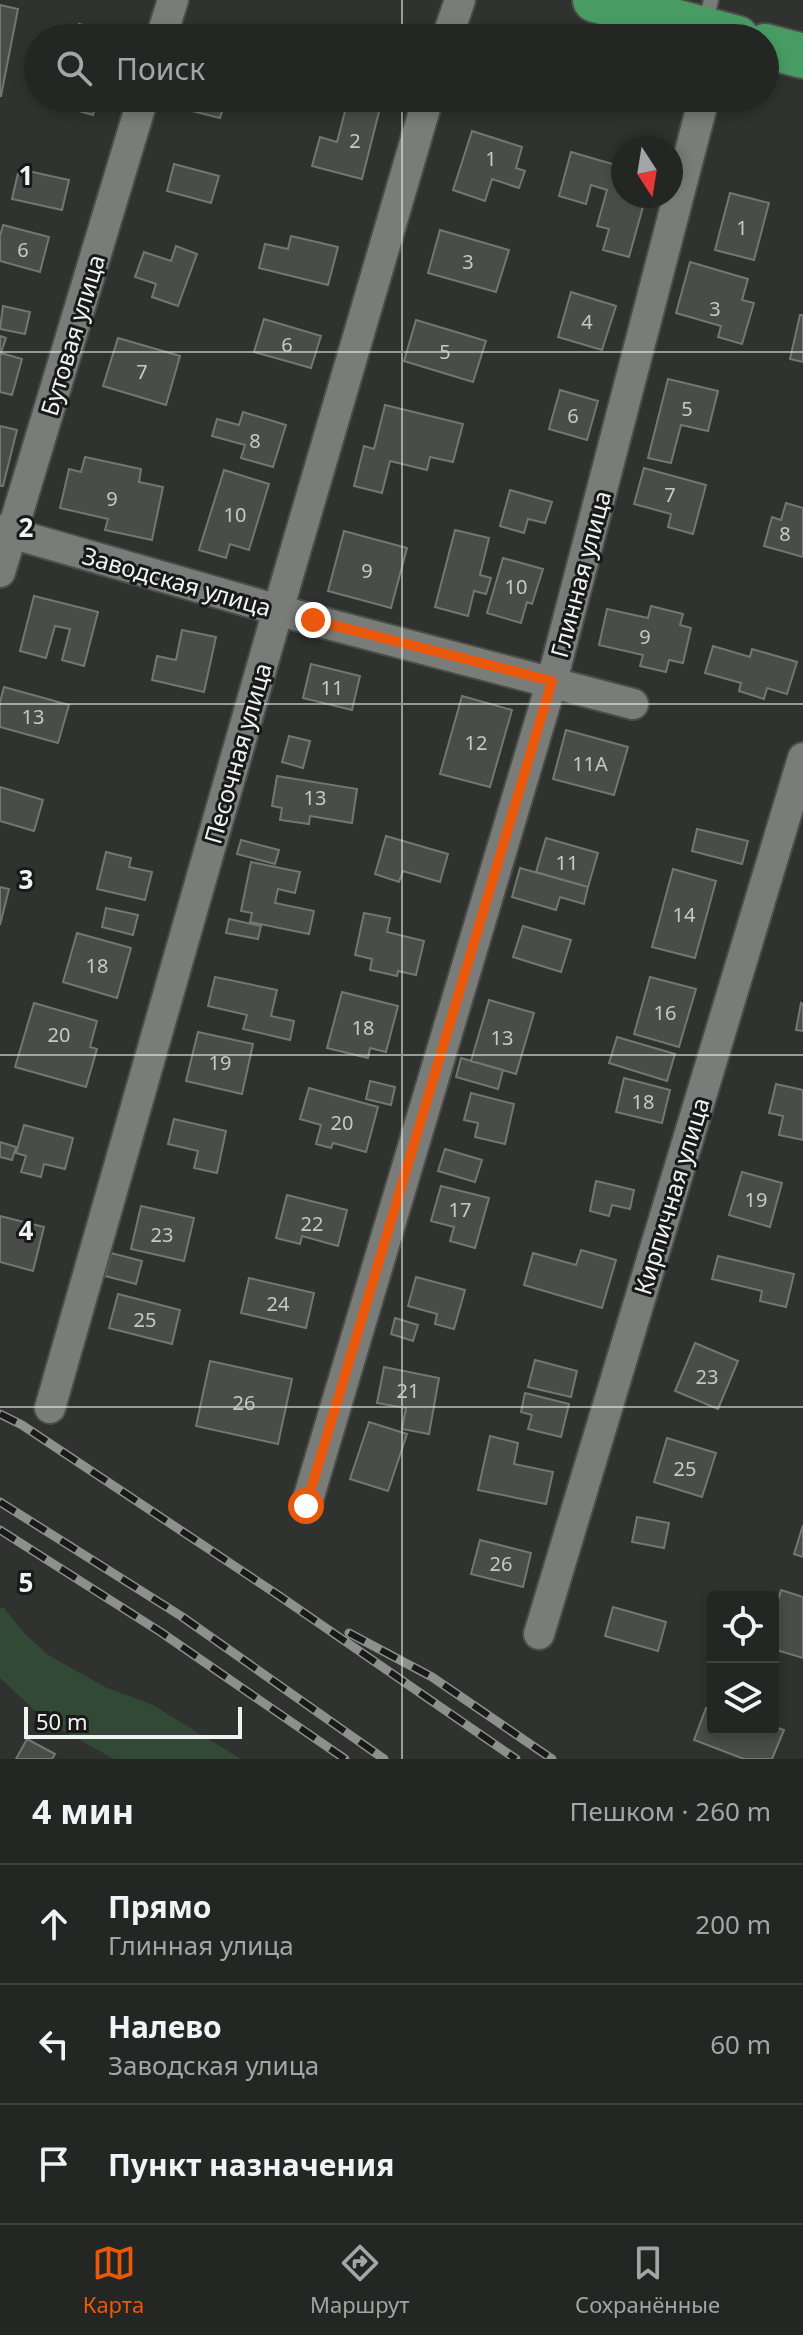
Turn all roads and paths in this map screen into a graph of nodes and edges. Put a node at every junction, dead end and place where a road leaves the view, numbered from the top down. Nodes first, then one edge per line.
1 (173, 0) edge
2 (460, 0) edge
3 (595, 0) edge
4 (165, 24) edge
5 (452, 24) edge
6 (700, 24) edge
7 (779, 50) edge
8 (803, 56) edge
9 (139, 112) edge
10 (424, 112) edge
11 (700, 112) edge
12 (6, 532) edge
13 (0, 572) edge
14 (278, 610) junction
15 (552, 681) junction
16 (633, 704) dead end
17 (803, 758) edge
18 (50, 1408) dead end
19 (306, 1506) dead end
20 (539, 1634) dead end

1 - 4 street
2 - 5 street
3 - 6 main road
7 - 8 main road
9 - 12 street, Бутовая улица
10 - 14 street, Песочная улица
11 - 15 street, Глинная улица
12 - 13 street, Бутовая улица
12 - 14 street, Заводская улица
14 - 15 street, Заводская улица
14 - 18 street, Песочная улица
15 - 16 street, Заводская улица
15 - 19 street, Глинная улица
17 - 20 street, Кирпичная улица

